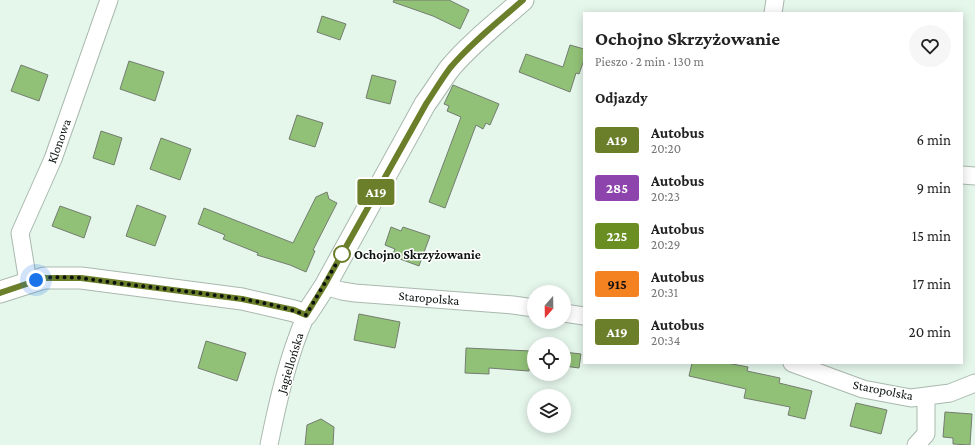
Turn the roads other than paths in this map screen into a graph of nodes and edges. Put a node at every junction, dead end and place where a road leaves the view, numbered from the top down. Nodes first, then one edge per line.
1 (109, 0) edge
2 (523, 0) edge
3 (775, 0) edge
4 (773, 12) edge
5 (963, 175) edge
6 (975, 176) edge
7 (28, 282) junction
8 (324, 286) junction
9 (0, 292) edge
10 (527, 307) edge
11 (571, 314) edge
12 (306, 315) junction
13 (583, 316) edge
14 (795, 364) edge
15 (975, 383) edge
16 (926, 396) junction
17 (268, 445) edge
18 (916, 445) edge

1 - 7 street, Klonowa
2 - 8 street, Jagiellońska
3 - 4 street
5 - 6 street
7 - 9 street
7 - 12 street
8 - 10 street, Staropolska
8 - 12 street, Jagiellońska
11 - 13 street
12 - 17 street, Jagiellońska
14 - 16 street, Staropolska
15 - 16 street, Staropolska
16 - 18 street

